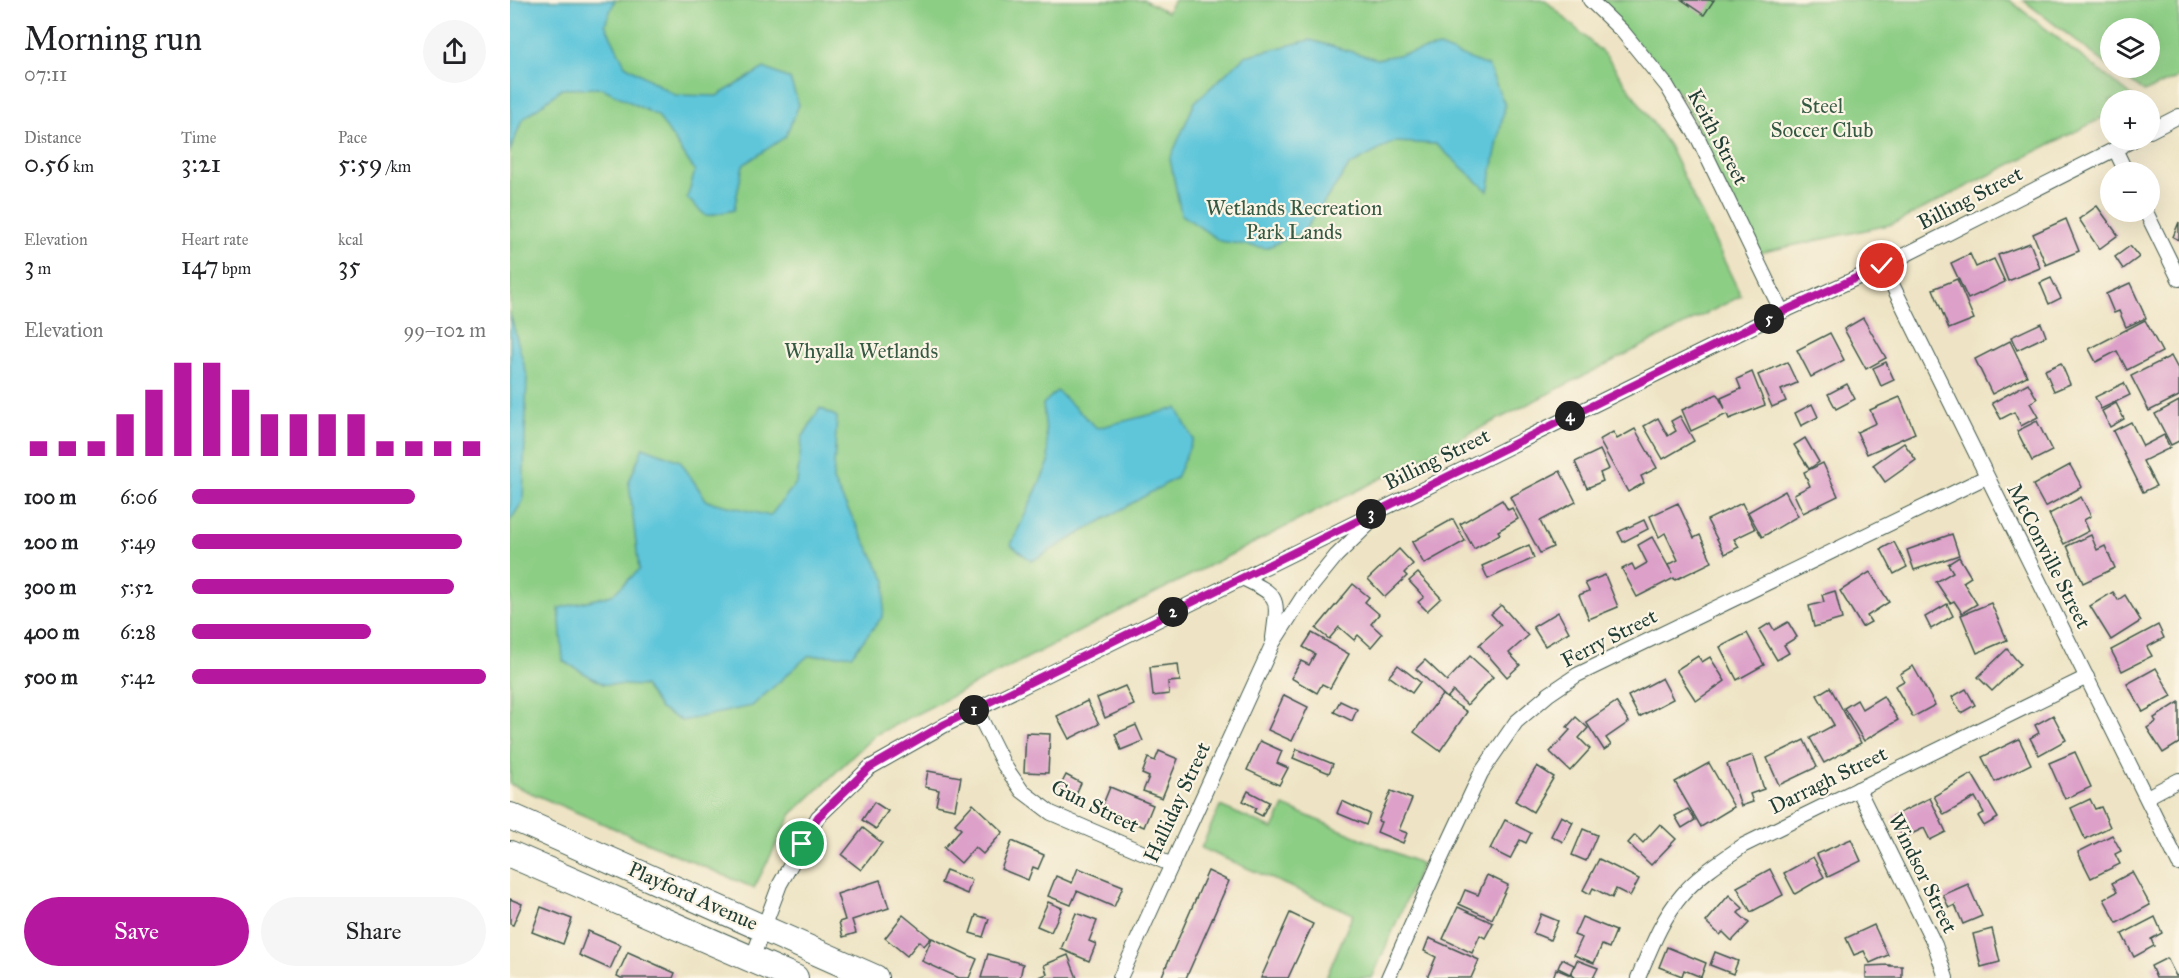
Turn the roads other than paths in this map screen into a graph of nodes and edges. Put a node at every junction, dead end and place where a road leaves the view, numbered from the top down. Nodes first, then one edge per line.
1 (1590, 0) edge
2 (2179, 116) edge
3 (2160, 126) edge
4 (2113, 150) edge
5 (2151, 222) edge
6 (1882, 266) junction
7 (2179, 279) edge
8 (1782, 312) junction
9 (1986, 477) junction
10 (1387, 507) junction
11 (1242, 578) junction
12 (1273, 644) junction
13 (2087, 677) junction
14 (976, 709) junction
15 (2179, 780) edge
16 (1858, 789) junction
17 (2147, 797) junction
18 (510, 816) edge
19 (510, 854) edge
20 (2179, 864) edge
21 (1172, 865) junction
22 (763, 927) junction
23 (752, 959) junction
24 (795, 978) edge
25 (875, 978) edge
26 (1120, 978) edge
27 (1388, 978) edge
28 (1638, 978) edge
29 (1946, 978) edge

1 - 8 street, Keith Street
2 - 3 street
4 - 6 street, Billing Street
5 - 7 street
6 - 8 street, Billing Street
6 - 9 street, McConville Street
8 - 10 street, Billing Street
9 - 13 street, McConville Street
9 - 27 street, Ferry Street
10 - 11 street, Billing Street
10 - 12 street, Halliday Street
11 - 12 street, Halliday Street
11 - 14 street, Billing Street
12 - 21 street, Halliday Street
13 - 16 street, Darragh Street
13 - 17 street, McConville Street
14 - 21 street, Gun Street
14 - 22 street, Billing Street
15 - 17 street
16 - 28 street, Darragh Street
16 - 29 street, Windsor Street
17 - 20 street, McConville Street
18 - 22 highway, Playford Avenue
19 - 23 highway, Playford Avenue
21 - 26 street, Halliday Street
22 - 23 street, Billing Street
22 - 25 highway, Playford Avenue
23 - 24 highway, Playford Avenue

